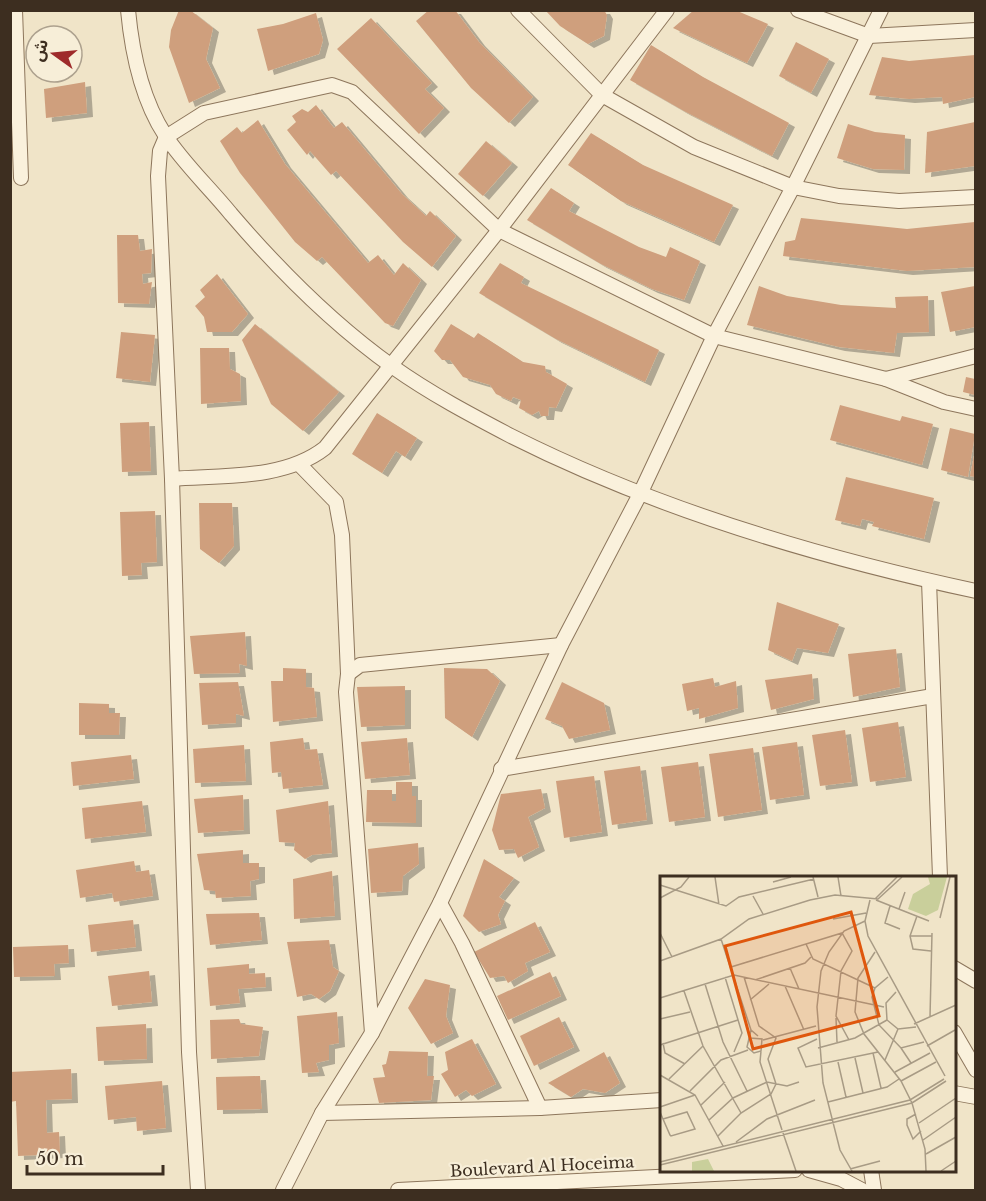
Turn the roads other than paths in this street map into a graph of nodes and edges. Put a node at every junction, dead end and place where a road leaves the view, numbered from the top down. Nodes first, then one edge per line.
1 (15, 10) edge
2 (128, 10) edge
3 (518, 10) edge
4 (667, 10) edge
5 (798, 10) edge
6 (881, 10) edge
7 (975, 30) edge
8 (868, 36) junction
9 (602, 95) junction
10 (166, 137) junction
11 (21, 178) dead end
12 (793, 187) junction
13 (975, 197) edge
14 (499, 230) junction
15 (714, 336) junction
16 (975, 356) edge
17 (392, 367) junction
18 (886, 379) junction
19 (975, 409) edge
20 (299, 464) junction
21 (172, 479) junction
22 (640, 494) junction
23 (929, 581) junction
24 (975, 591) edge
25 (561, 645) junction
26 (348, 674) junction
27 (933, 696) junction
28 (501, 770) junction
29 (940, 876) edge
30 (440, 903) junction
31 (956, 969) edge
32 (975, 981) edge
33 (372, 1033) junction
34 (956, 1036) edge
35 (975, 1070) edge
36 (956, 1093) edge
37 (975, 1097) edge
38 (660, 1100) edge
39 (540, 1108) junction
40 (322, 1113) junction
41 (776, 1171) edge
42 (813, 1171) edge
43 (871, 1171) edge
44 (198, 1191) edge
45 (284, 1191) edge
46 (398, 1191) edge
47 (862, 1191) edge
48 (874, 1191) edge

1 - 11 street
2 - 10 street
3 - 9 street
4 - 9 street
5 - 8 street
6 - 8 street
7 - 8 street
8 - 12 street
9 - 12 street
9 - 14 street
10 - 14 street
10 - 17 street
10 - 21 street
12 - 13 street
12 - 15 street
14 - 15 street
14 - 17 street
15 - 18 street
15 - 22 street
16 - 18 street
17 - 20 street
17 - 22 street
18 - 19 street
20 - 21 street
20 - 26 street
21 - 44 street
22 - 23 street
22 - 25 street
23 - 24 street
23 - 27 street
25 - 26 street
25 - 28 street
26 - 33 street
27 - 28 street
27 - 29 street
28 - 30 street
30 - 33 street
30 - 39 street
31 - 32 street
33 - 40 street
34 - 35 street
36 - 37 street
38 - 39 street
39 - 40 street
40 - 45 street
41 - 46 street, Boulevard Al Hoceima
42 - 47 street
43 - 48 street

